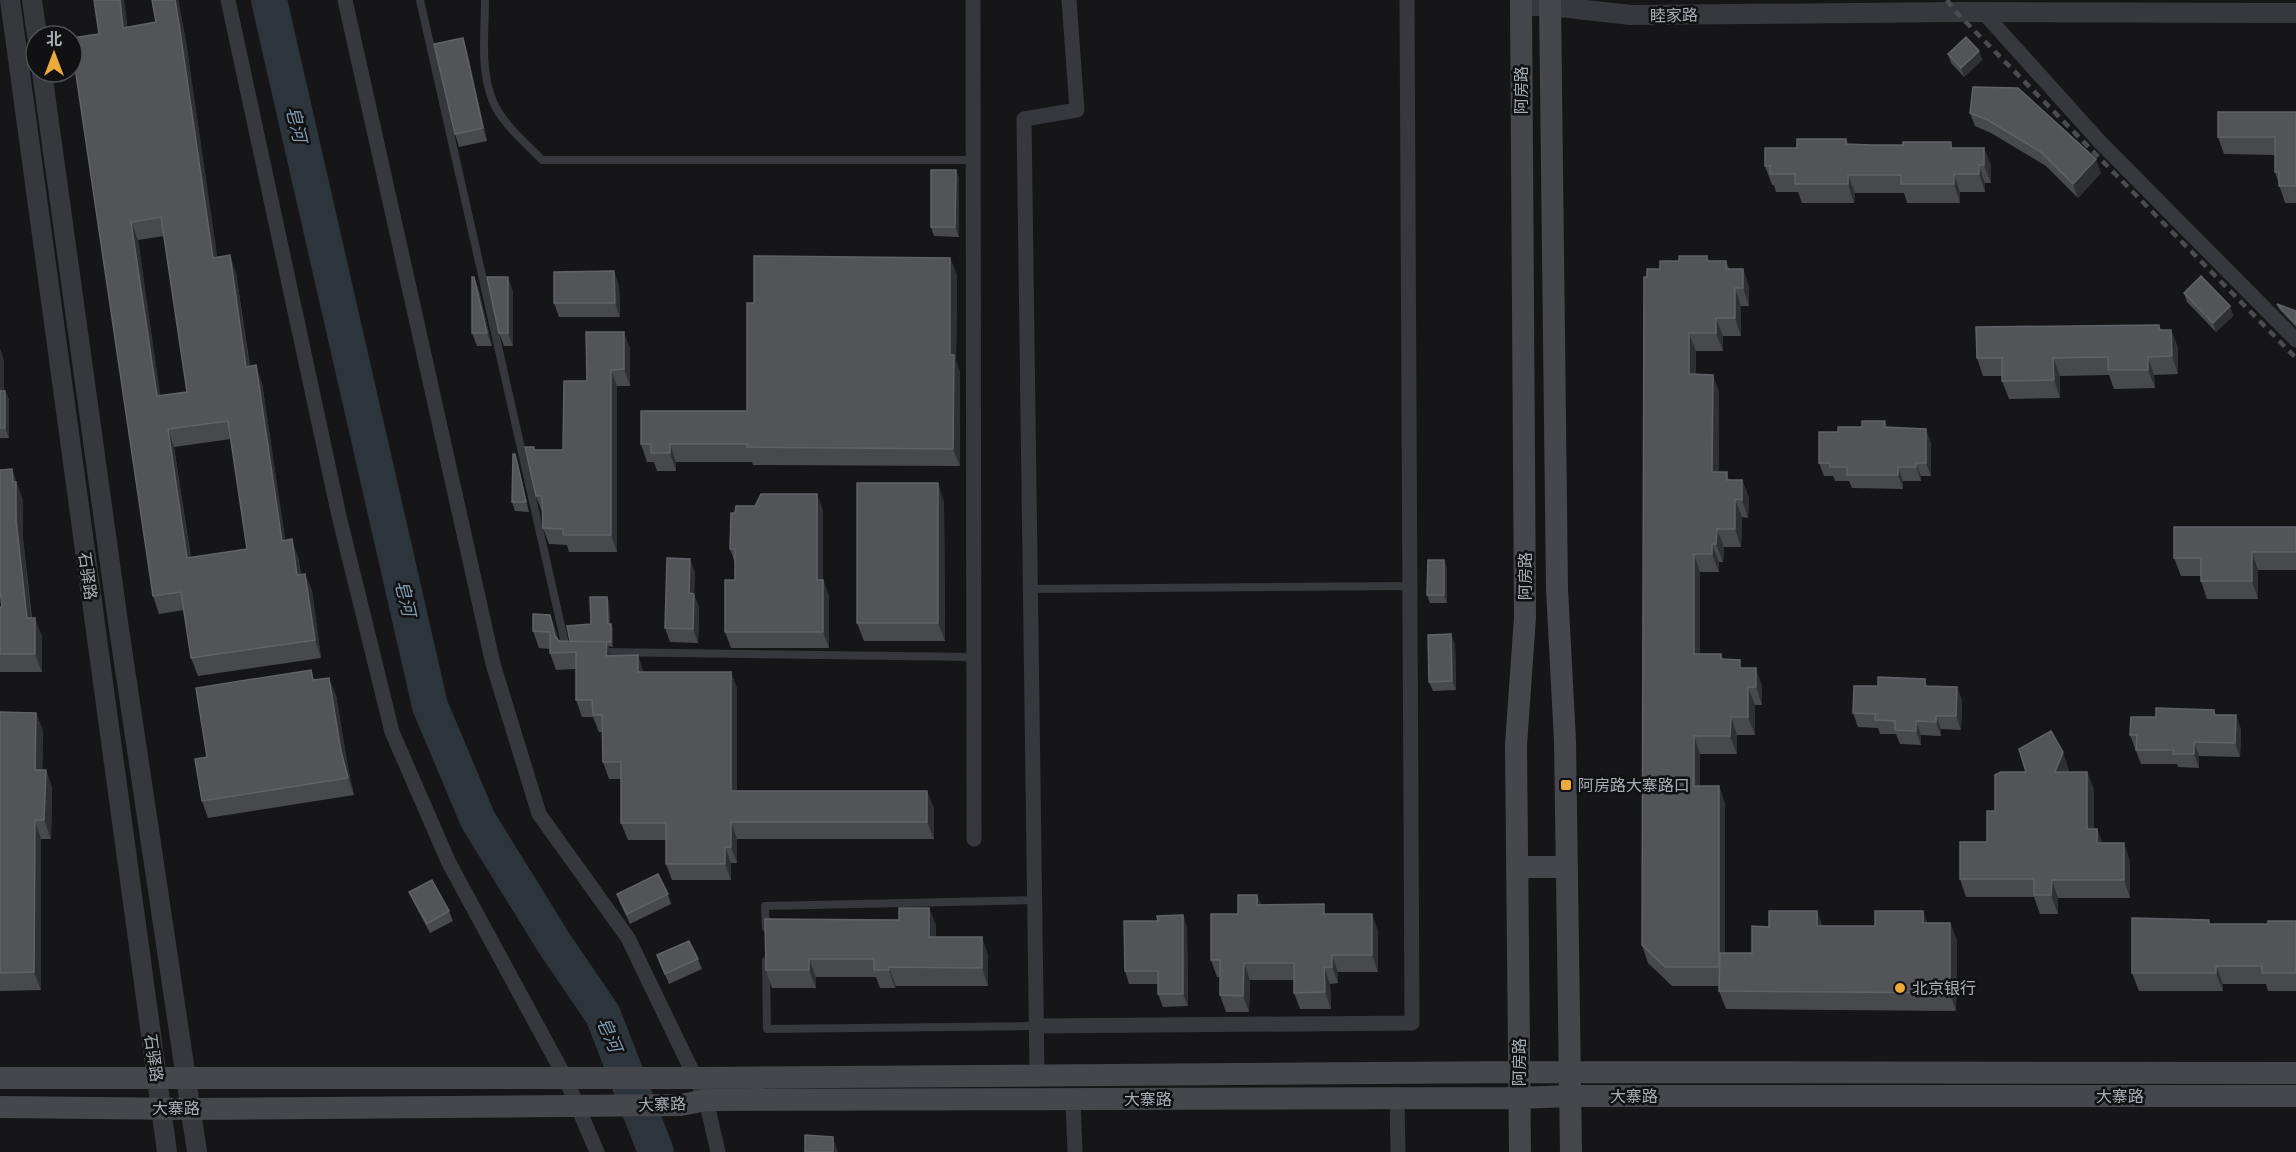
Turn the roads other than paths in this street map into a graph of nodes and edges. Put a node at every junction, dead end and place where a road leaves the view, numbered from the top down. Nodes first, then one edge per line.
1 (10, 0) edge
2 (32, 0) edge
3 (228, 0) edge
4 (345, 0) edge
5 (420, 0) edge
6 (485, 0) edge
7 (973, 0) edge
8 (1069, 0) edge
9 (1407, 0) edge
10 (1521, 3) edge
11 (1550, 3) edge
12 (1983, 12) junction
13 (2296, 13) edge
14 (35, 24) edge
15 (7, 30) edge
16 (44, 84) edge
17 (973, 160) junction
18 (2296, 340) edge
19 (1410, 586) junction
20 (1030, 589) junction
21 (579, 652) edge
22 (591, 652) edge
23 (974, 657) junction
24 (974, 839) dead end
25 (1517, 867) junction
26 (1568, 867) junction
27 (1035, 900) junction
28 (766, 940) edge
29 (766, 951) edge
30 (1036, 1026) junction
31 (1519, 1072) junction
32 (1570, 1073) junction
33 (2296, 1073) edge
34 (1037, 1075) junction
35 (564, 1077) junction
36 (0, 1078) edge
37 (157, 1078) junction
38 (186, 1078) junction
39 (696, 1078) junction
40 (1571, 1096) junction
41 (2296, 1096) edge
42 (1519, 1098) junction
43 (1397, 1099) junction
44 (1073, 1100) junction
45 (706, 1101) junction
46 (578, 1105) junction
47 (0, 1107) edge
48 (161, 1108) junction
49 (191, 1109) junction
50 (167, 1152) edge
51 (197, 1152) edge
52 (597, 1152) edge
53 (718, 1152) edge
54 (1075, 1152) edge
55 (1398, 1152) edge
56 (1520, 1152) edge
57 (1571, 1152) edge

1 - 15 street, 石驿路
2 - 14 street
3 - 35 street
4 - 39 street
5 - 21 lane
6 - 17 lane
7 - 17 street
8 - 20 street
9 - 19 street
10 - 11 street, 睦家路
10 - 25 main road, 阿房路
11 - 12 street, 睦家路
11 - 26 main road, 阿房路
12 - 13 street, 睦家路
12 - 18 street
15 - 37 street, 石驿路
16 - 38 street, 石驿路
17 - 23 street
19 - 20 lane
19 - 30 street
20 - 27 street
22 - 23 lane
23 - 24 street
25 - 26 main road
25 - 31 main road, 阿房路
26 - 32 main road, 阿房路
27 - 28 lane
27 - 30 street
29 - 30 lane
30 - 34 street
31 - 32 main road, 大寨路
31 - 34 main road, 大寨路
31 - 42 main road, 阿房路
32 - 33 main road, 大寨路
32 - 40 main road, 阿房路
34 - 39 main road, 大寨路
35 - 38 main road, 大寨路
35 - 39 main road, 大寨路
35 - 46 street
36 - 37 main road, 大寨路
37 - 38 main road, 大寨路
37 - 48 street, 石驿路
38 - 49 street, 石驿路
39 - 45 street
40 - 41 main road, 大寨路
40 - 42 main road, 大寨路
40 - 57 main road, 阿房路
42 - 43 main road, 大寨路
42 - 56 main road, 阿房路
43 - 44 main road, 大寨路
43 - 55 street
44 - 45 main road, 大寨路
44 - 54 street
45 - 46 main road, 大寨路
45 - 53 street
46 - 49 main road, 大寨路
46 - 52 street
47 - 48 main road, 大寨路
48 - 49 main road, 大寨路
48 - 50 street, 石驿路
49 - 51 street, 石驿路

